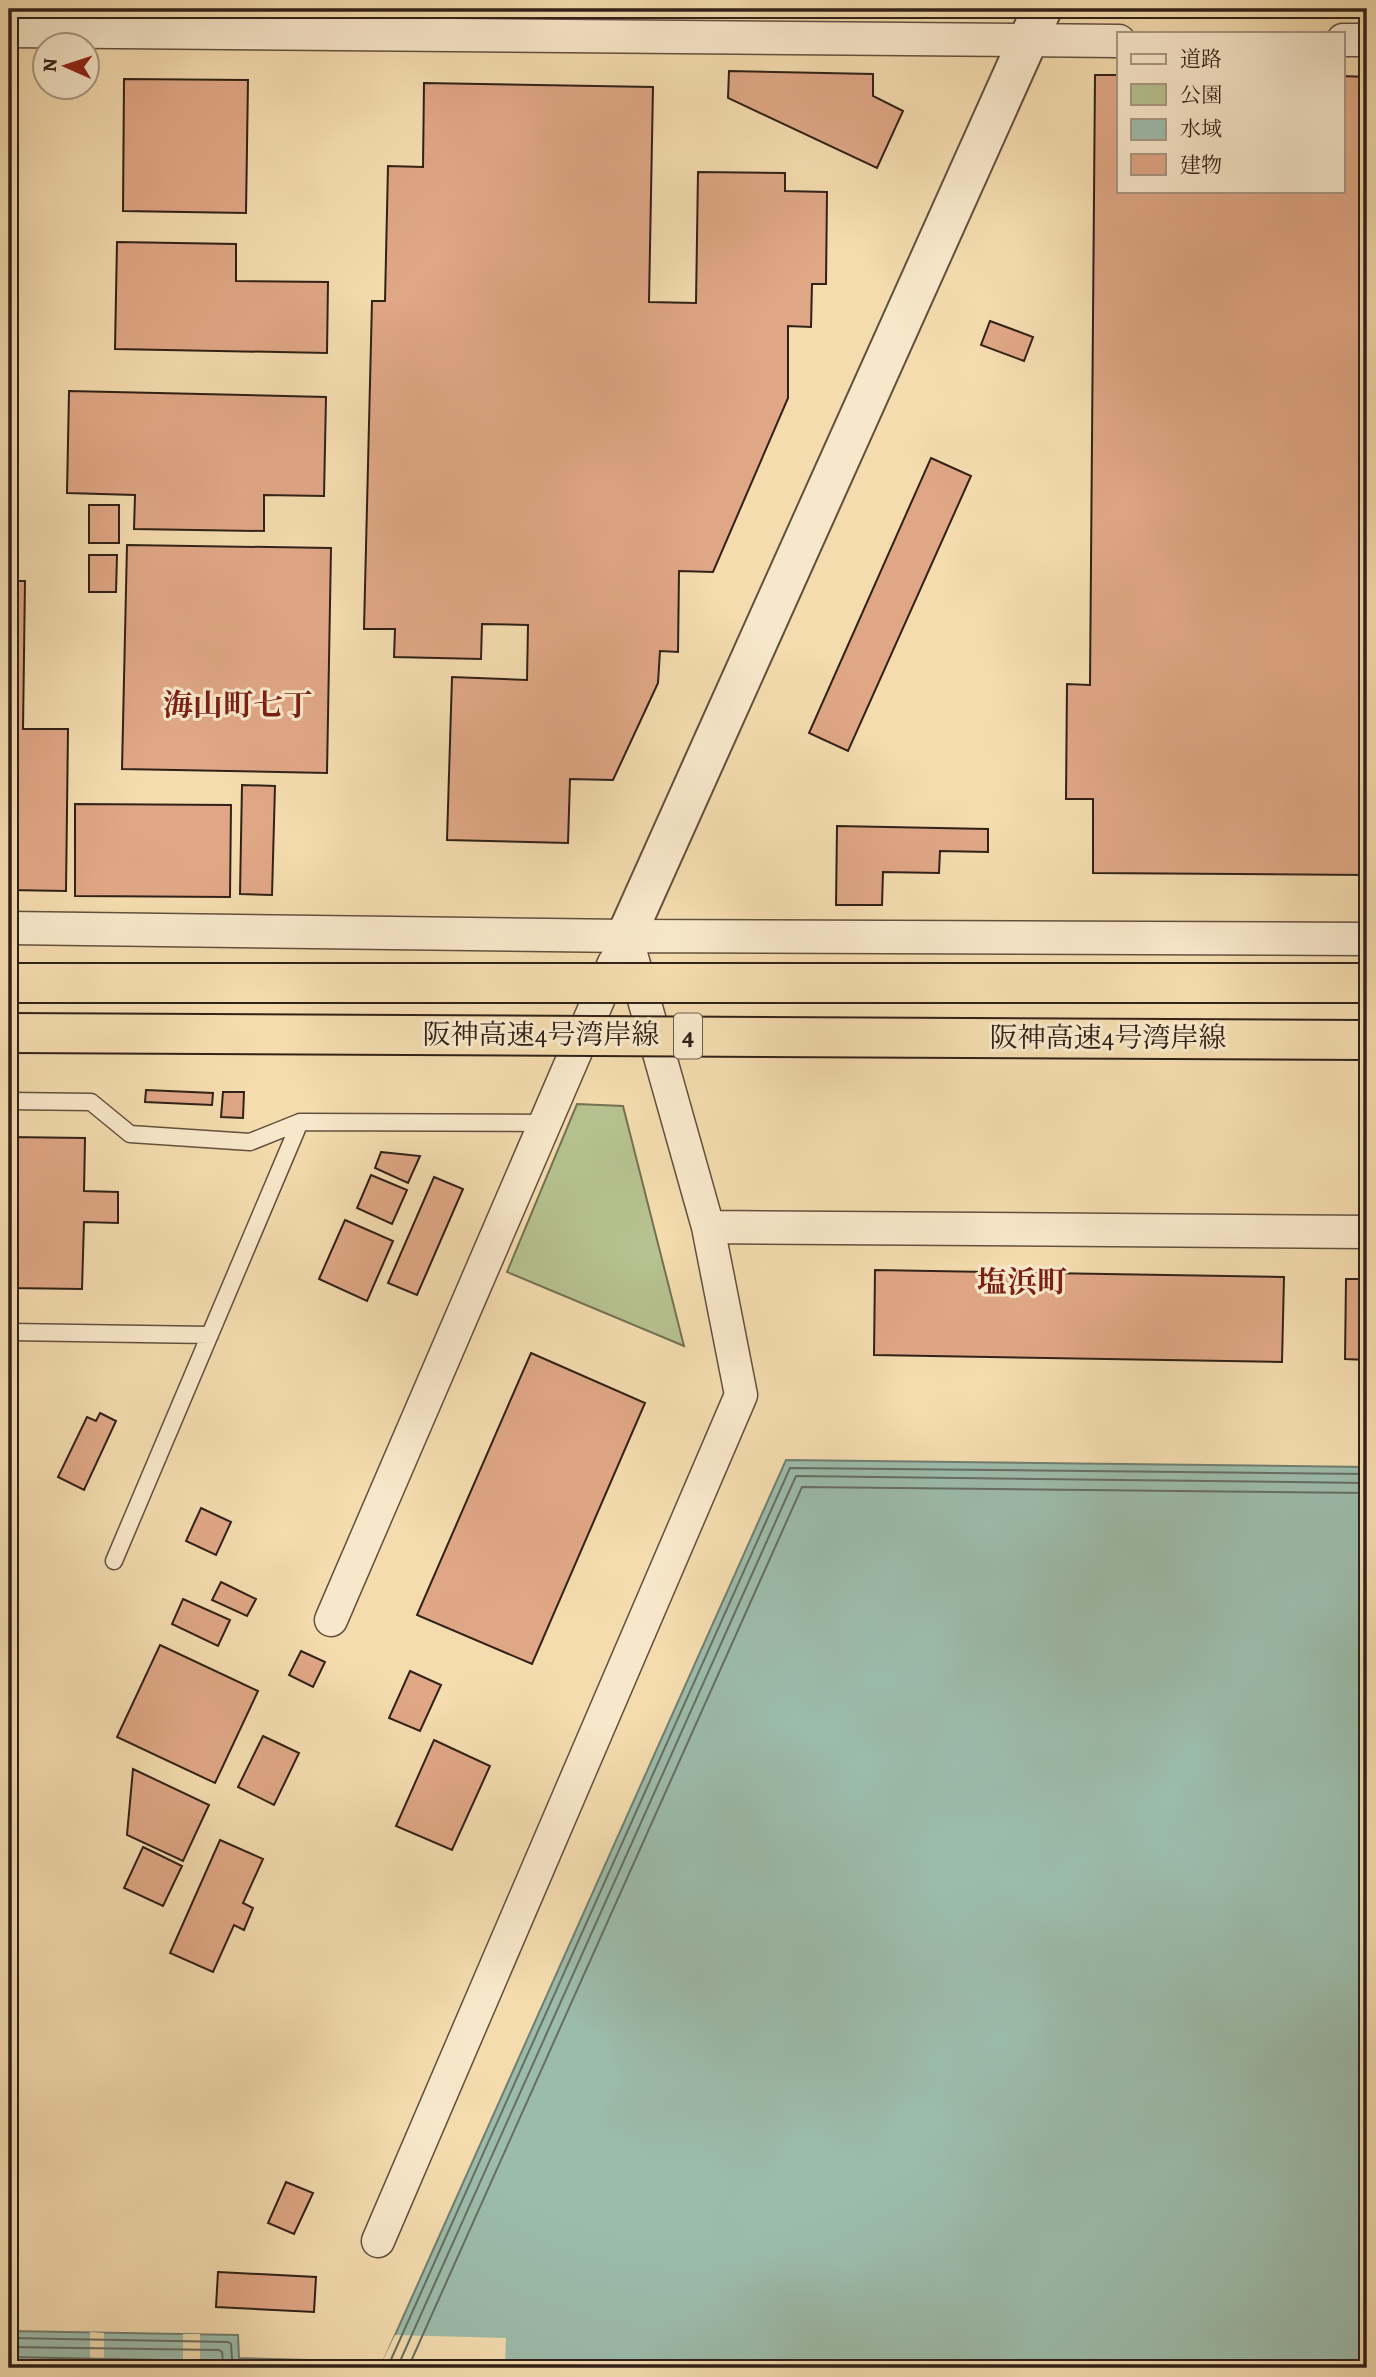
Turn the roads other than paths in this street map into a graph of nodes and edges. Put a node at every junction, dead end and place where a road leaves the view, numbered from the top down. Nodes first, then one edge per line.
1 (1035, 25) edge
2 (9, 31) edge
3 (1344, 40) edge
4 (1367, 40) edge
5 (1117, 41) edge
6 (9, 928) edge
7 (626, 936) junction
8 (1367, 939) edge
9 (9, 983) edge
10 (1367, 983) edge
11 (9, 1033) edge
12 (1367, 1040) edge
13 (9, 1101) edge
14 (300, 1122) junction
15 (545, 1123) junction
16 (708, 1227) junction
17 (1367, 1231) edge
18 (9, 1332) edge
19 (210, 1335) junction
20 (114, 1561) dead end
21 (331, 1620) dead end
22 (379, 2241) dead end

1 - 2 street
1 - 5 street
1 - 7 street
3 - 4 street
6 - 7 street
7 - 8 street
7 - 15 street
7 - 16 street
9 - 10 highway, 阪神高速4号湾岸線 / 4, bridge
11 - 12 highway, 阪神高速4号湾岸線 / 4, bridge
13 - 14 lane
14 - 15 lane
14 - 19 lane
15 - 21 street
16 - 17 street
16 - 22 street
18 - 19 lane
19 - 20 lane

